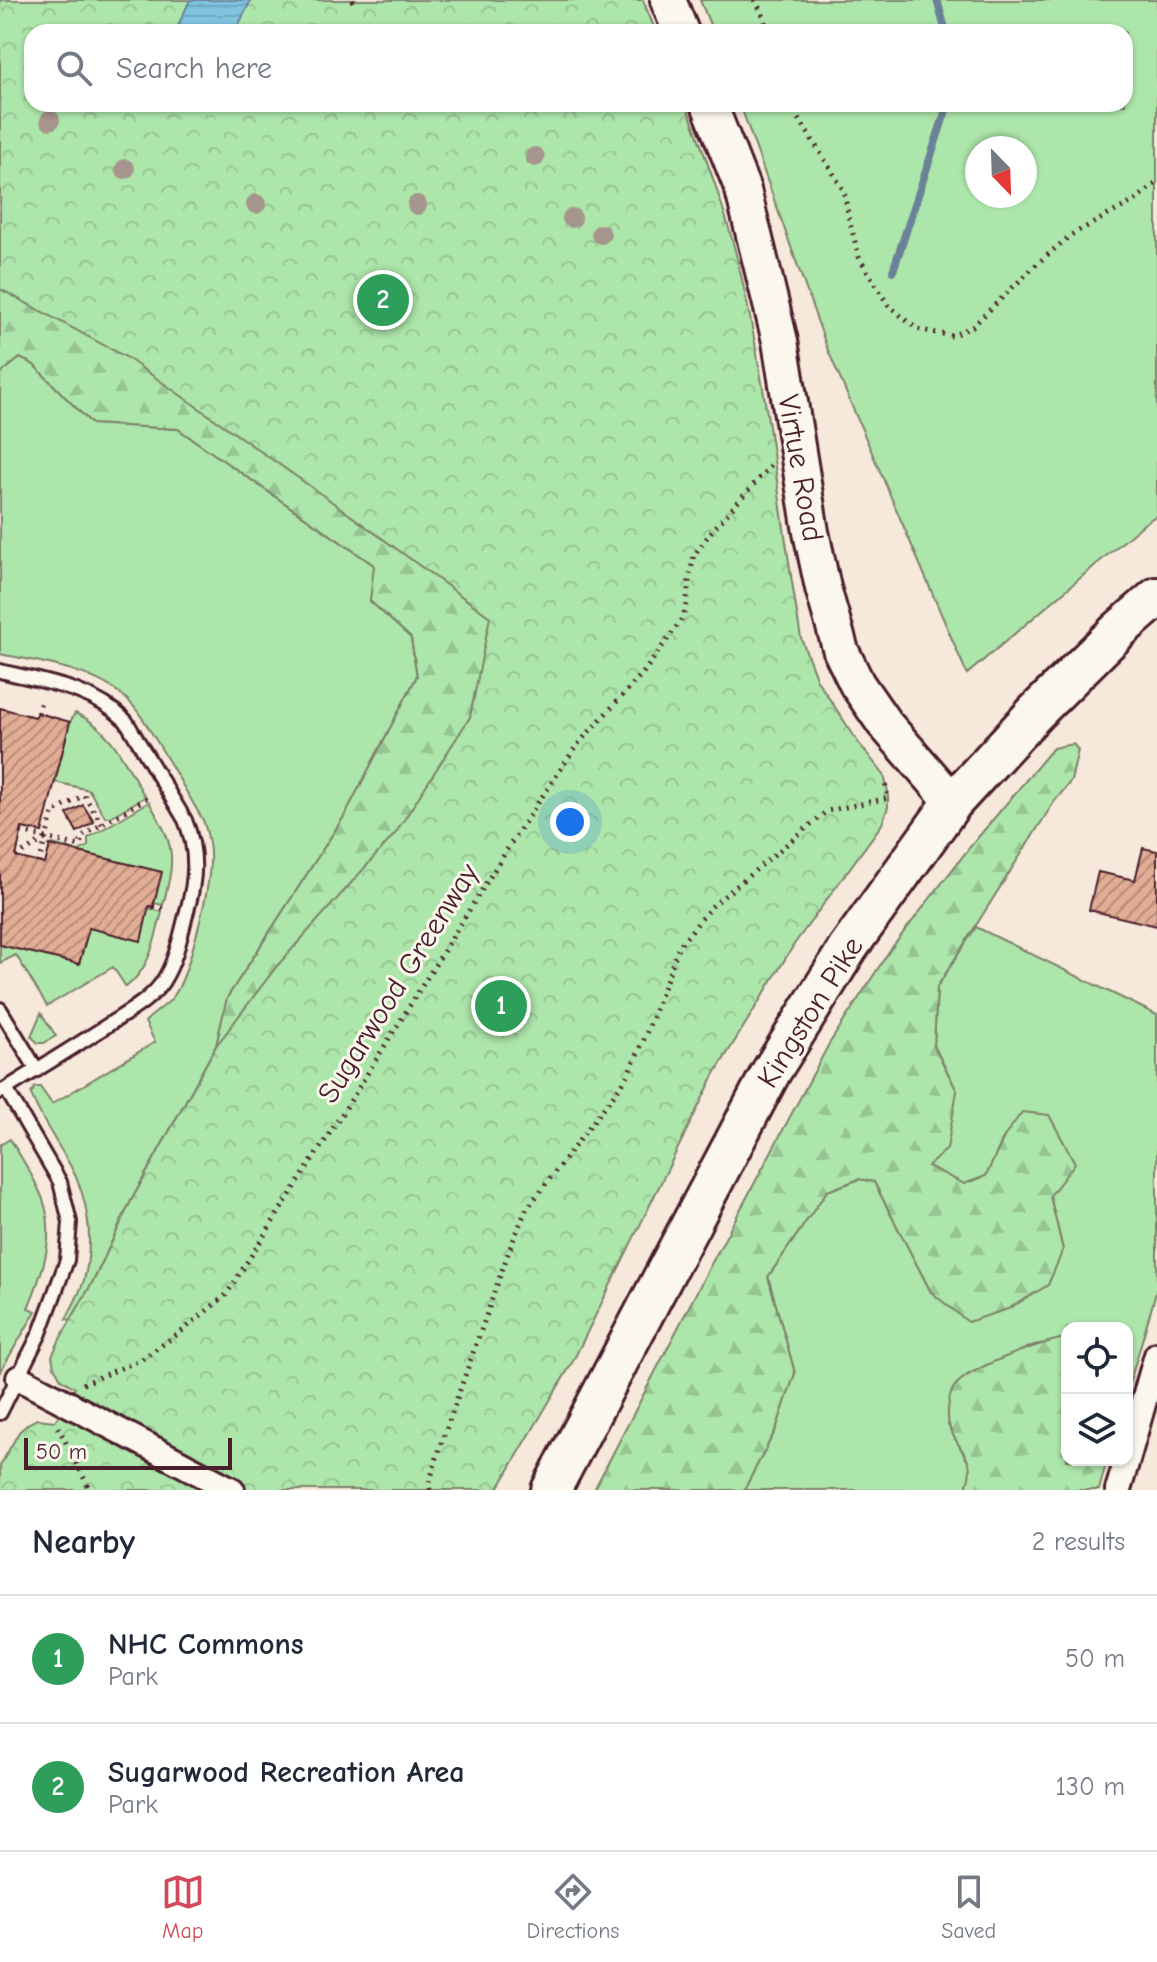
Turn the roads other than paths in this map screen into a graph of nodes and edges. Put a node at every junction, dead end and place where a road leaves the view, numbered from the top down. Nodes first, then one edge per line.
1 (668, 0) edge
2 (678, 24) edge
3 (712, 112) edge
4 (1157, 597) edge
5 (0, 671) edge
6 (953, 802) junction
7 (0, 1009) edge
8 (37, 1070) junction
9 (3, 1090) edge
10 (1157, 1355) edge
11 (19, 1378) junction
12 (0, 1413) edge
13 (1133, 1439) edge
14 (1125, 1466) edge
15 (232, 1490) edge
16 (551, 1490) edge
17 (1118, 1490) edge

1 - 2 street
3 - 6 street, Virtue Road
4 - 6 main road, Kingston Pike
5 - 8 lane
6 - 16 main road, Kingston Pike
7 - 8 lane
8 - 9 lane
9 - 11 lane
10 - 13 street
11 - 12 lane
11 - 15 street
14 - 17 street

